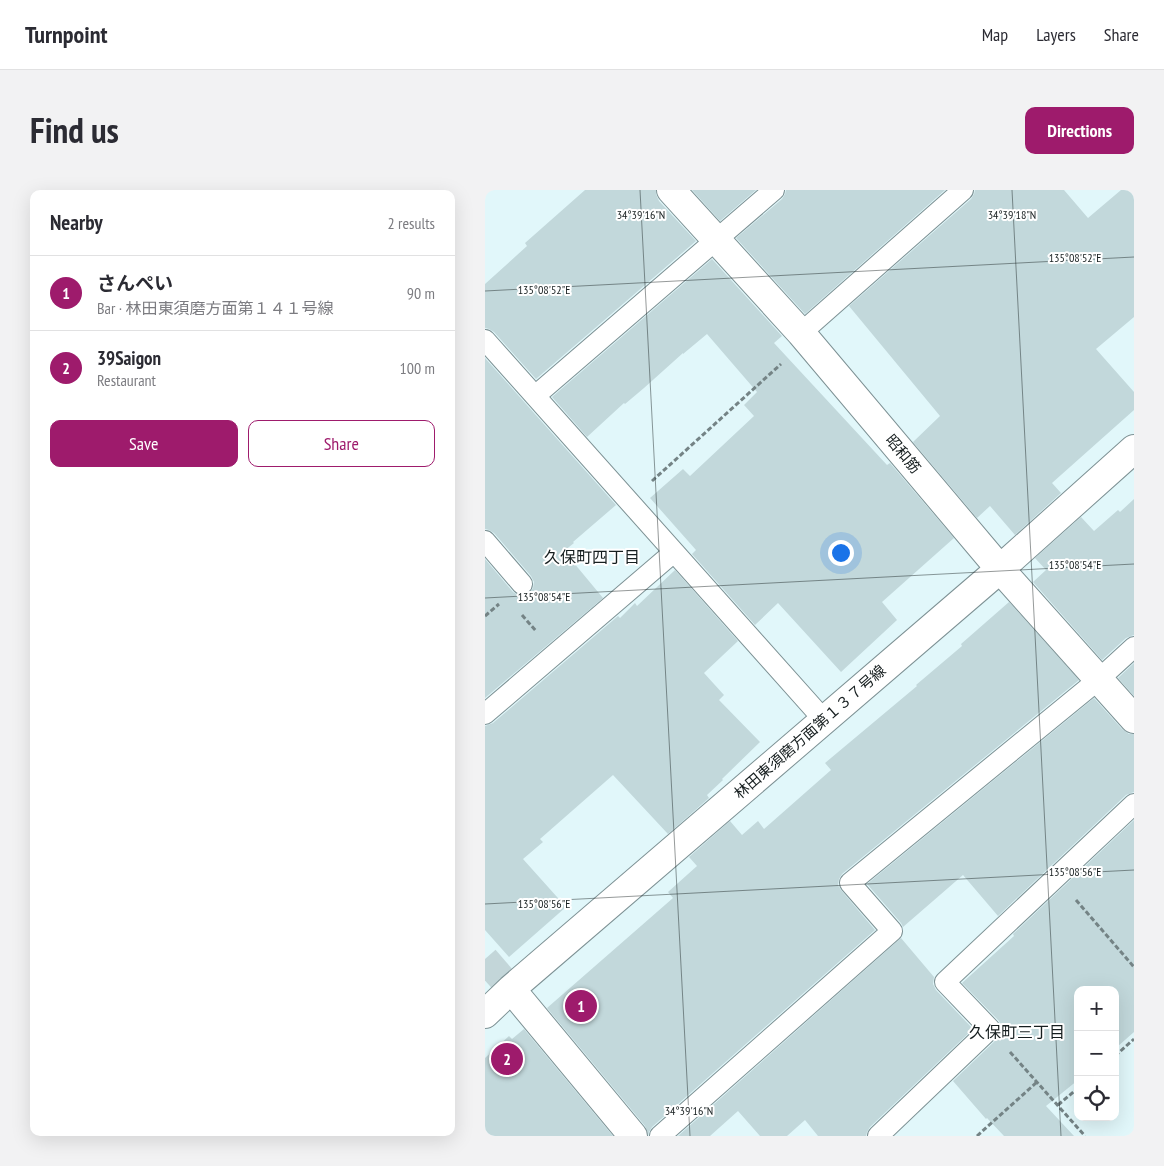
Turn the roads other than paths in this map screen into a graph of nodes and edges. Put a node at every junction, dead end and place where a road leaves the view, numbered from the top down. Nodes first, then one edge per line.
1 (671, 190) edge
2 (773, 190) edge
3 (963, 190) edge
4 (716, 240) junction
5 (804, 336) junction
6 (485, 340) edge
7 (535, 396) junction
8 (1134, 450) edge
9 (485, 541) edge
10 (674, 552) junction
11 (1000, 569) junction
12 (522, 584) dead end
13 (1134, 647) edge
14 (1098, 680) junction
15 (485, 714) edge
16 (1134, 719) edge
17 (824, 720) junction
18 (1134, 804) edge
19 (511, 989) junction
20 (485, 1014) edge
21 (633, 1136) edge
22 (660, 1136) edge
23 (878, 1136) edge

1 - 4 street, 昭和筋
2 - 4 lane
3 - 5 lane
4 - 5 street, 昭和筋
4 - 7 lane
5 - 11 street, 昭和筋
6 - 7 lane
7 - 10 lane
8 - 11 street, 林田東須磨方面第１３７号線
9 - 12 lane
10 - 15 lane
10 - 17 lane
11 - 14 street, 昭和筋
11 - 17 street, 林田東須磨方面第１３７号線
13 - 14 lane
14 - 16 street, 昭和筋
14 - 22 lane
17 - 19 street, 林田東須磨方面第１３７号線
18 - 23 lane
19 - 20 street, 林田東須磨方面第１３７号線
19 - 21 street

